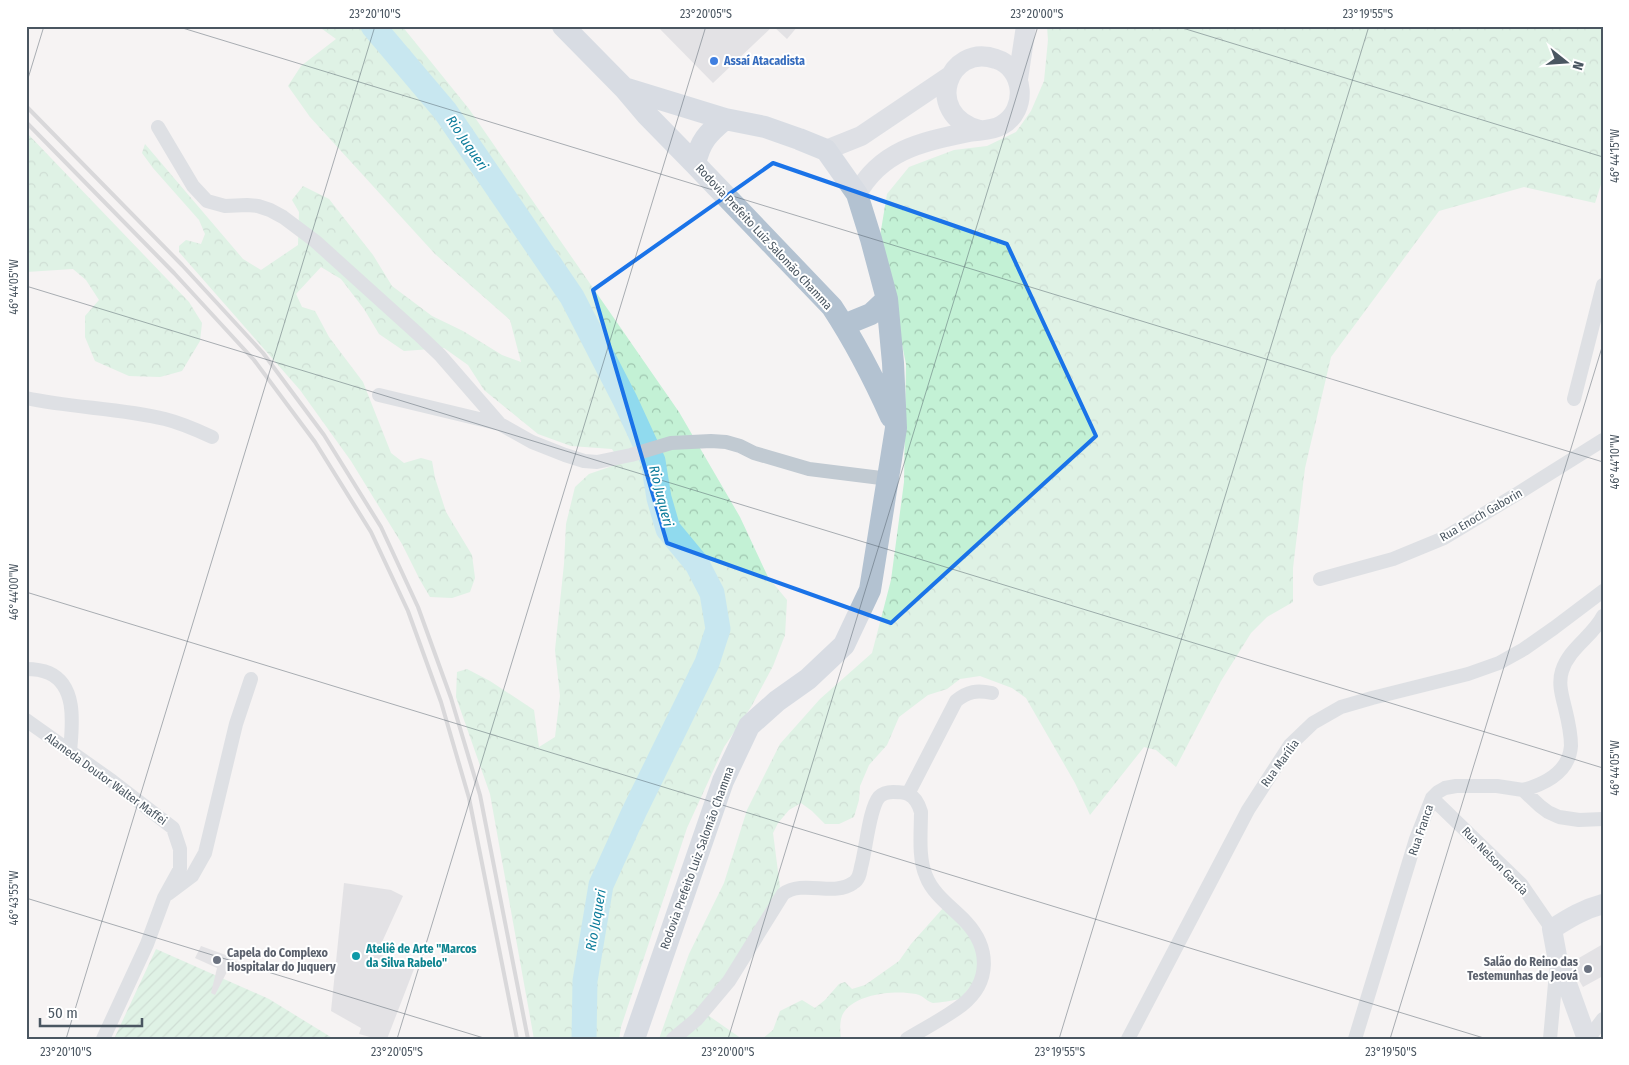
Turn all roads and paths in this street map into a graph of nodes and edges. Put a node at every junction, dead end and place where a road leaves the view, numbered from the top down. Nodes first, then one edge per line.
1 (563, 26) edge
2 (1026, 26) edge
3 (950, 76) junction
4 (1018, 79) junction
5 (624, 88) junction
6 (725, 119) junction
7 (158, 127) dead end
8 (979, 130) junction
9 (826, 150) junction
10 (695, 164) junction
11 (857, 194) junction
12 (1603, 286) edge
13 (887, 300) junction
14 (844, 325) junction
15 (379, 396) dead end
16 (26, 398) edge
17 (1574, 399) dead end
18 (500, 424) junction
19 (896, 428) junction
20 (212, 437) dead end
21 (1603, 440) edge
22 (889, 479) junction
23 (1320, 579) dead end
24 (1603, 591) edge
25 (1603, 616) edge
26 (26, 669) edge
27 (252, 679) dead end
28 (992, 693) dead end
29 (26, 720) edge
30 (70, 752) junction
31 (1523, 790) junction
32 (908, 794) junction
33 (1432, 798) junction
34 (1603, 819) edge
35 (164, 898) junction
36 (1603, 904) edge
37 (1552, 929) junction
38 (1557, 956) junction
39 (1603, 1019) edge
40 (103, 1039) edge
41 (634, 1039) edge
42 (673, 1039) edge
43 (907, 1039) edge
44 (1128, 1039) edge
45 (1355, 1039) edge
46 (1550, 1039) edge
47 (1588, 1039) edge

1 - 5 main road, Rodovia Prefeito Luiz Salomão Chamma
2 - 4 main road
3 - 4 main road
3 - 8 main road
3 - 9 main road
4 - 8 main road
5 - 6 main road, Rodovia Prefeito Luiz Salomão Chamma
5 - 10 main road, Rodovia Prefeito Luiz Salomão Chamma
6 - 9 main road, Rodovia Prefeito Luiz Salomão Chamma
6 - 10 main road
7 - 18 street
8 - 11 main road
9 - 11 main road, Rodovia Prefeito Luiz Salomão Chamma
10 - 14 main road, Rodovia Prefeito Luiz Salomão Chamma
11 - 13 main road, Rodovia Prefeito Luiz Salomão Chamma
12 - 17 street
13 - 14 main road
13 - 19 main road, Rodovia Prefeito Luiz Salomão Chamma
14 - 19 main road, Rodovia Prefeito Luiz Salomão Chamma
15 - 18 street
16 - 20 street
18 - 22 street
19 - 22 main road, Rodovia Prefeito Luiz Salomão Chamma
21 - 23 street, Rua Enoch Gaborin
22 - 41 main road, Rodovia Prefeito Luiz Salomão Chamma
24 - 44 street, Rua Marília
25 - 31 street
26 - 30 street
27 - 35 street
28 - 32 street
29 - 30 street, Alameda Doutor Walter Maffei
30 - 35 street, Alameda Doutor Walter Maffei
31 - 33 street, Rua Franca
31 - 34 street
32 - 42 street
32 - 43 street
33 - 37 street, Rua Nelson Garcia
33 - 45 street, Rua Franca
35 - 40 street, Alameda Doutor Walter Maffei
36 - 37 main road
37 - 38 main road
38 - 46 street
38 - 47 main road
39 - 47 street

